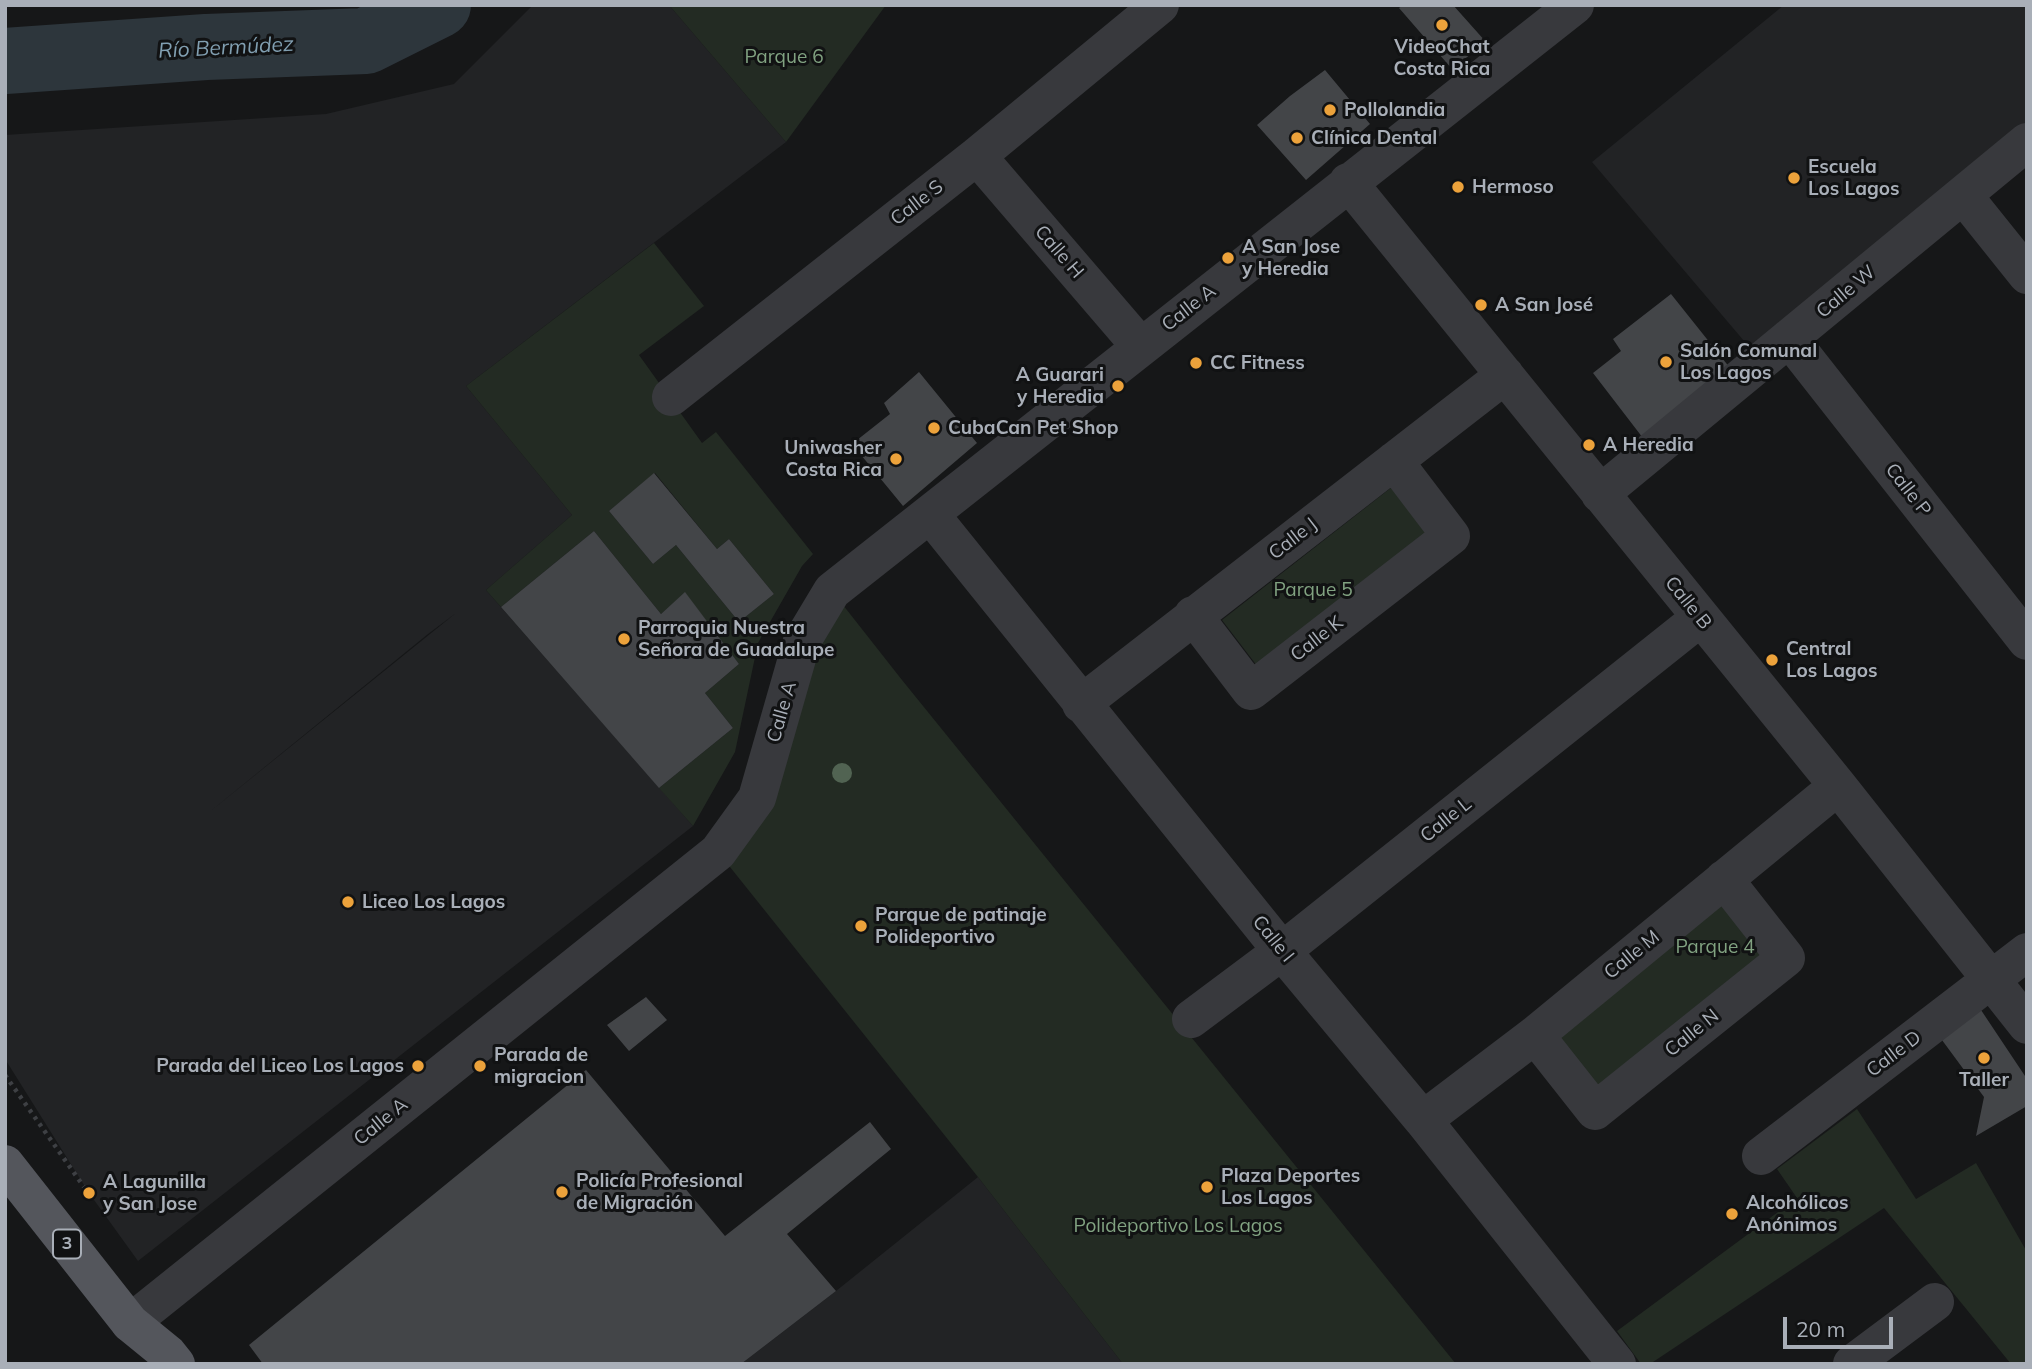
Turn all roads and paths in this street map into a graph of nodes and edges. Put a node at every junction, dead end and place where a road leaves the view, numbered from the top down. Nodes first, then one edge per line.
1 (1160, 5) edge
2 (1575, 5) edge
3 (2027, 142) edge
4 (977, 156) junction
5 (1348, 182) junction
6 (1964, 195) junction
7 (2027, 275) edge
8 (1789, 338) junction
9 (1140, 347) junction
10 (1504, 375) junction
11 (671, 397) dead end
12 (1394, 461) junction
13 (1600, 495) junction
14 (930, 514) junction
15 (1194, 615) junction
16 (1700, 618) junction
17 (2027, 641) edge
18 (1081, 704) junction
19 (1838, 786) junction
20 (1724, 879) junction
21 (1282, 951) junction
22 (2027, 952) edge
23 (1992, 980) junction
24 (1191, 1019) dead end
25 (2027, 1026) edge
26 (1535, 1035) junction
27 (5, 1075) edge
28 (1423, 1120) junction
29 (1760, 1156) dead end
30 (5, 1164) edge
31 (84, 1187) dead end
32 (1935, 1302) dead end
33 (130, 1323) junction
34 (145, 1364) edge
35 (176, 1364) edge
36 (1617, 1364) edge
37 (1852, 1364) edge

1 - 4 street, Calle S
2 - 5 street, Calle A
3 - 6 street, Calle W
4 - 9 street, Calle H
4 - 11 street, Calle S
5 - 9 street, Calle A
5 - 10 street, Calle B
6 - 7 street
6 - 8 street, Calle W
8 - 13 street, Calle W
8 - 17 street, Calle P
9 - 14 street, Calle A
10 - 12 street, Calle J
10 - 13 street, Calle B
12 - 15 street, Calle J
12 - 15 street, Calle K
13 - 16 street, Calle B
14 - 18 street, Calle I
14 - 33 street, Calle A
15 - 18 street, Calle J
16 - 19 street, Calle B
16 - 21 street, Calle L
18 - 21 street, Calle I
19 - 20 street, Calle M
19 - 23 street, Calle B
20 - 26 street, Calle M
20 - 26 street, Calle N
21 - 24 street, Calle L
21 - 28 street, Calle I
22 - 23 street, Calle D
23 - 25 street, Calle B
23 - 29 street, Calle D
26 - 28 street, Calle M
27 - 31 path
28 - 36 street, Calle I
30 - 33 main road, 3
32 - 37 street
33 - 34 main road
33 - 35 main road, 3

